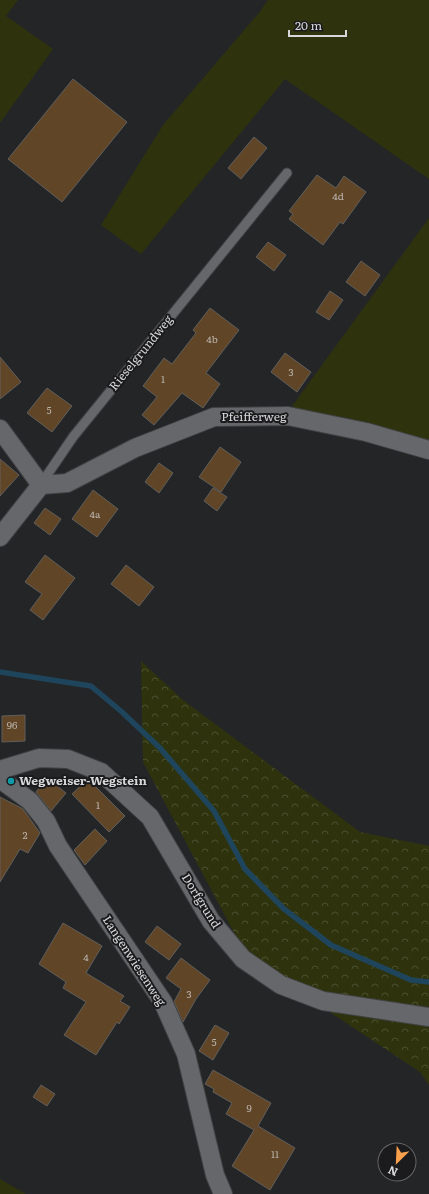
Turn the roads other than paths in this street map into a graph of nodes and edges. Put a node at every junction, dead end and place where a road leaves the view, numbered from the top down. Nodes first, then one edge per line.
1 (287, 173) dead end
2 (0, 430) edge
3 (429, 450) edge
4 (41, 486) junction
5 (0, 537) edge
6 (0, 770) edge
7 (0, 779) edge
8 (429, 1017) edge
9 (223, 1194) edge

1 - 4 lane, Rieselgrundweg
2 - 4 street
3 - 4 street, Pfeifferweg
4 - 5 street, Rieselgrundweg
6 - 8 street, Dorfgrund
7 - 9 street, Langenwiesenweg

